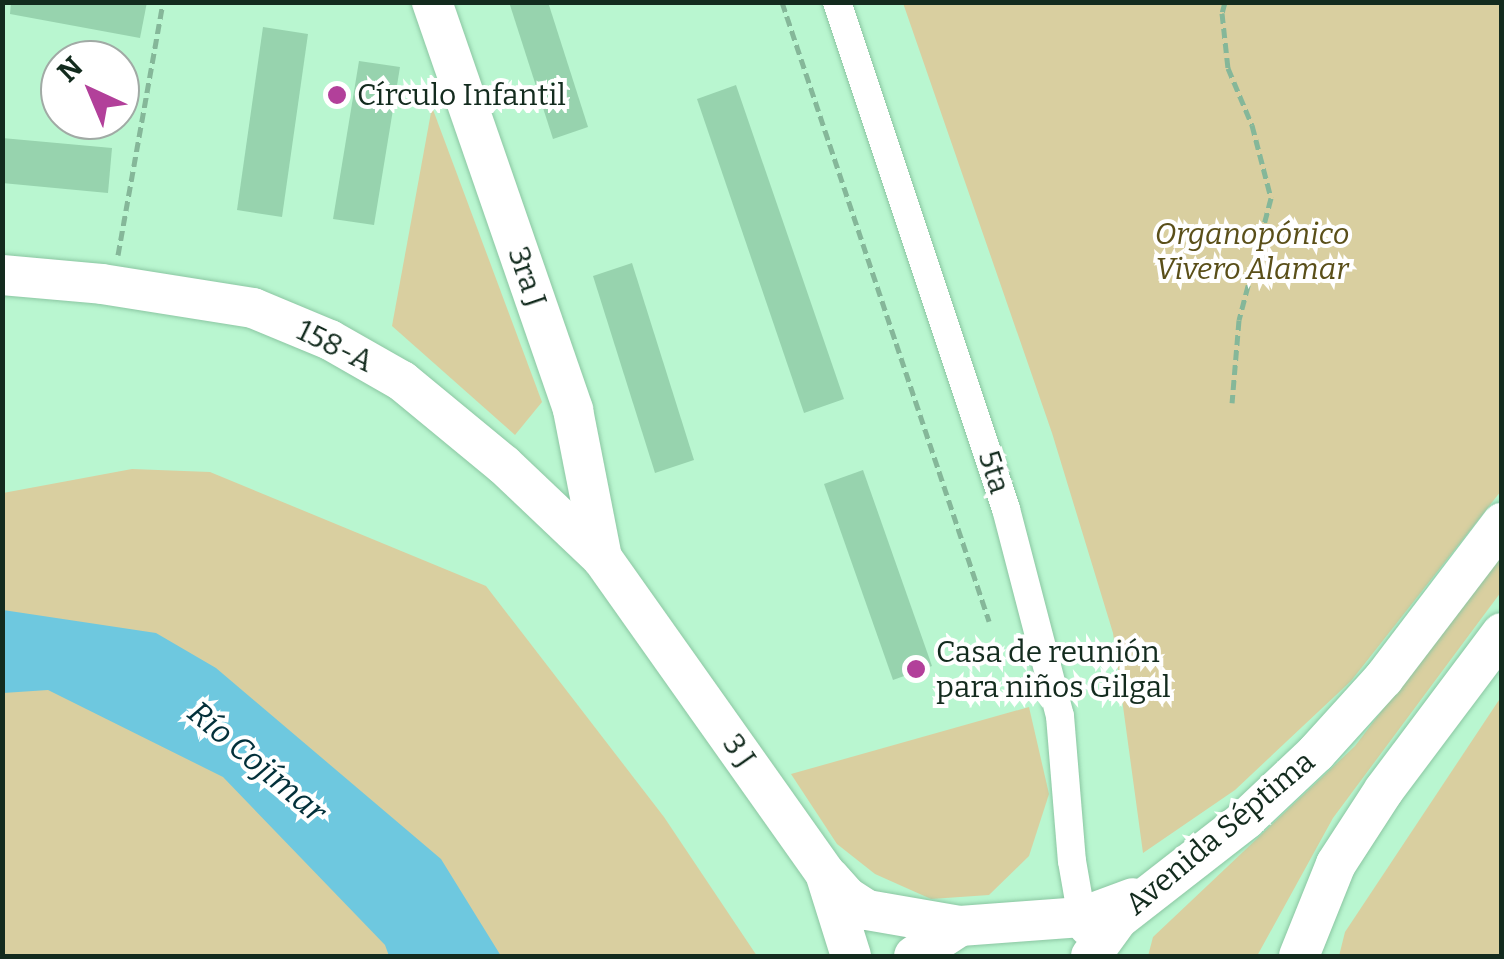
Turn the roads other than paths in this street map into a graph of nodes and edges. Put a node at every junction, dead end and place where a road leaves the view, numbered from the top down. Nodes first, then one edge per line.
1 (432, 2) edge
2 (837, 2) edge
3 (2, 276) edge
4 (1502, 524) edge
5 (602, 558) junction
6 (1502, 633) edge
7 (1072, 862) junction
8 (825, 873) junction
9 (1017, 921) junction
10 (960, 926) junction
11 (1085, 947) edge
12 (1303, 950) edge
13 (852, 956) edge
14 (914, 956) edge

1 - 5 street, 3ra J
2 - 7 street, 5ta
3 - 5 street, 158-A
4 - 11 street, Avenida Séptima
5 - 8 street, 3 J
6 - 12 street
7 - 9 street
7 - 11 street, 5ta
8 - 10 street
8 - 13 street, 3 J
9 - 10 street
9 - 11 street
10 - 14 street

